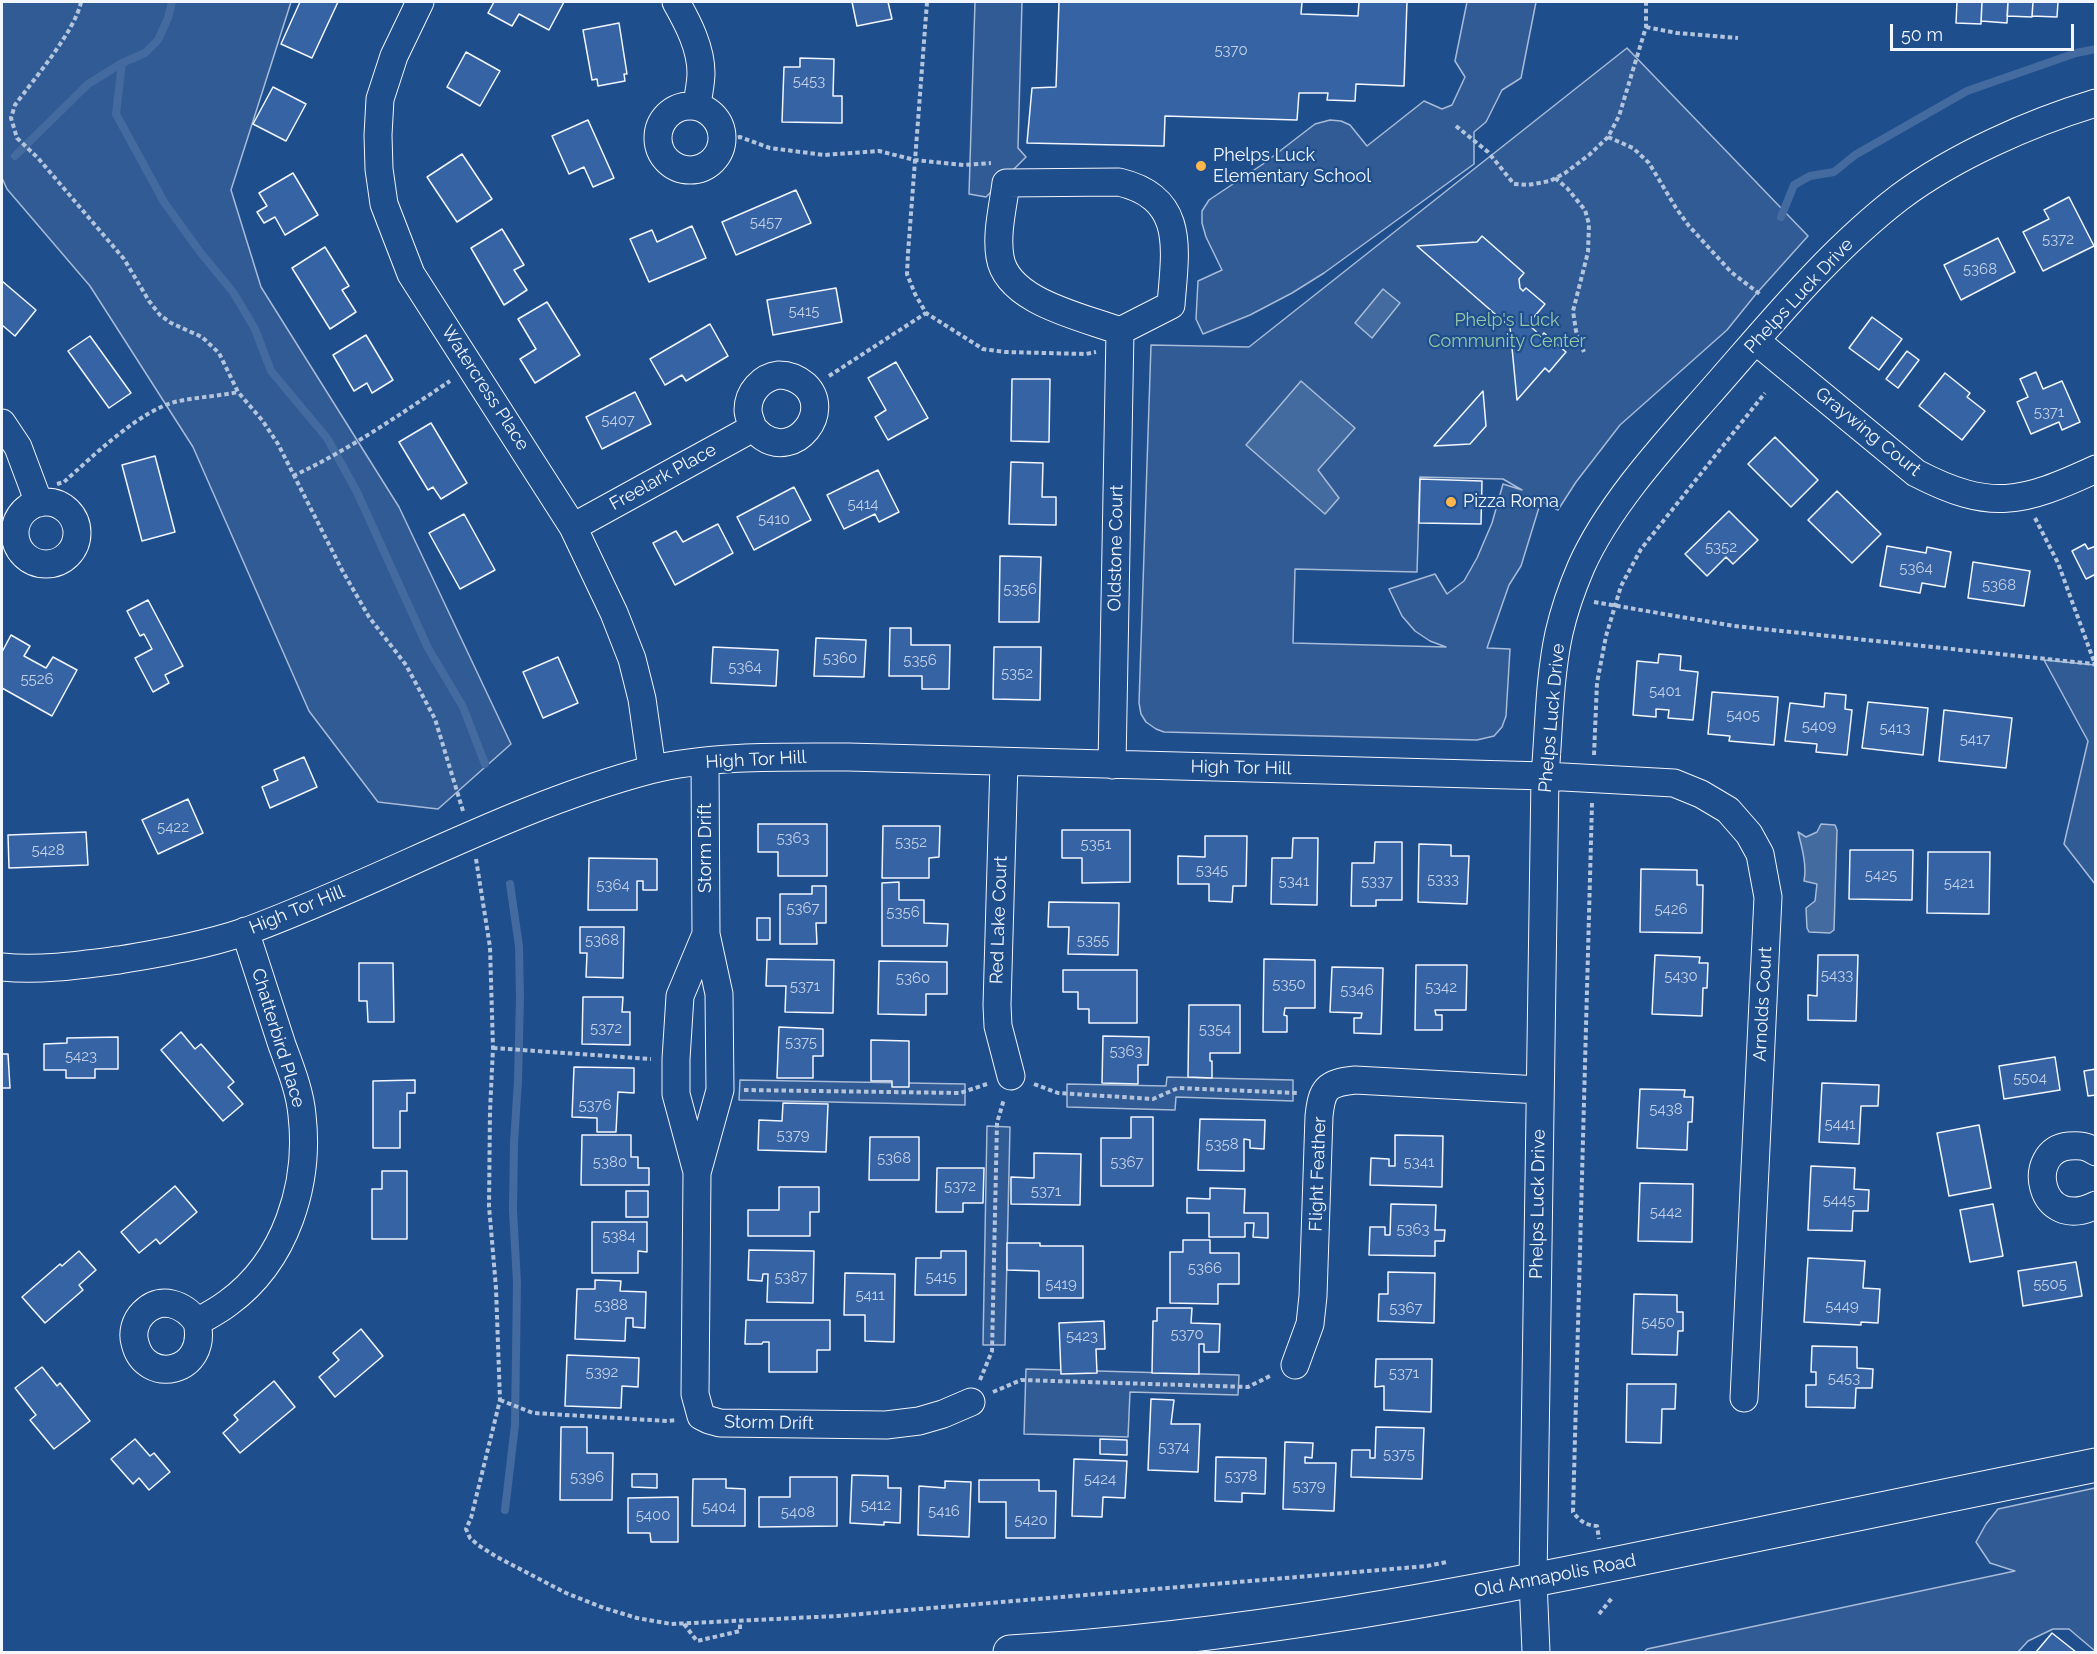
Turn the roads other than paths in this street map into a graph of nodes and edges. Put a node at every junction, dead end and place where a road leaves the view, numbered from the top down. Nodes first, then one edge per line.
1 (420, 2) edge
2 (676, 2) edge
3 (2096, 103) edge
4 (697, 106) junction
5 (1120, 331) junction
6 (1756, 341) junction
7 (2, 423) edge
8 (753, 428) junction
9 (2096, 470) edge
10 (37, 496) road end
11 (573, 527) junction
12 (705, 762) junction
13 (1004, 762) junction
14 (1112, 765) junction
15 (652, 770) junction
16 (1545, 776) junction
17 (245, 932) junction
18 (706, 934) junction
19 (2, 967) edge
20 (1011, 1076) road end
21 (1540, 1090) junction
22 (2096, 1152) edge
23 (697, 1173) junction
24 (2096, 1205) edge
25 (197, 1322) dead end
26 (1295, 1365) road end
27 (1744, 1398) dead end
28 (971, 1401) road end
29 (2096, 1465) edge
30 (1533, 1581) junction
31 (1010, 1653) edge
32 (1536, 1653) edge

1 - 11 street, Watercress Place
2 - 4 street
3 - 6 street, Phelps Luck Drive
4 - 4 street
5 - 5 street
5 - 14 street, Oldstone Court
6 - 9 street, Graywing Court
6 - 16 street, Phelps Luck Drive
7 - 10 street
8 - 8 street
8 - 11 street, Freelark Place
11 - 15 street, Watercress Place
12 - 13 street, High Tor Hill
12 - 15 street, High Tor Hill
12 - 18 street, Storm Drift
13 - 14 street, High Tor Hill
13 - 20 street, Red Lake Court
14 - 16 street, High Tor Hill
15 - 17 street, High Tor Hill
16 - 21 street, Phelps Luck Drive
16 - 27 street, Arnolds Court
17 - 19 street, High Tor Hill
17 - 25 street, Chatterbird Place
18 - 23 street, Storm Drift
18 - 23 street, Storm Drift
21 - 26 street, Flight Feather
21 - 30 street, Phelps Luck Drive
22 - 24 street
23 - 28 street, Storm Drift
29 - 30 main road, Old Annapolis Road
30 - 31 main road, Old Annapolis Road
30 - 32 street, Phelps Luck Drive

